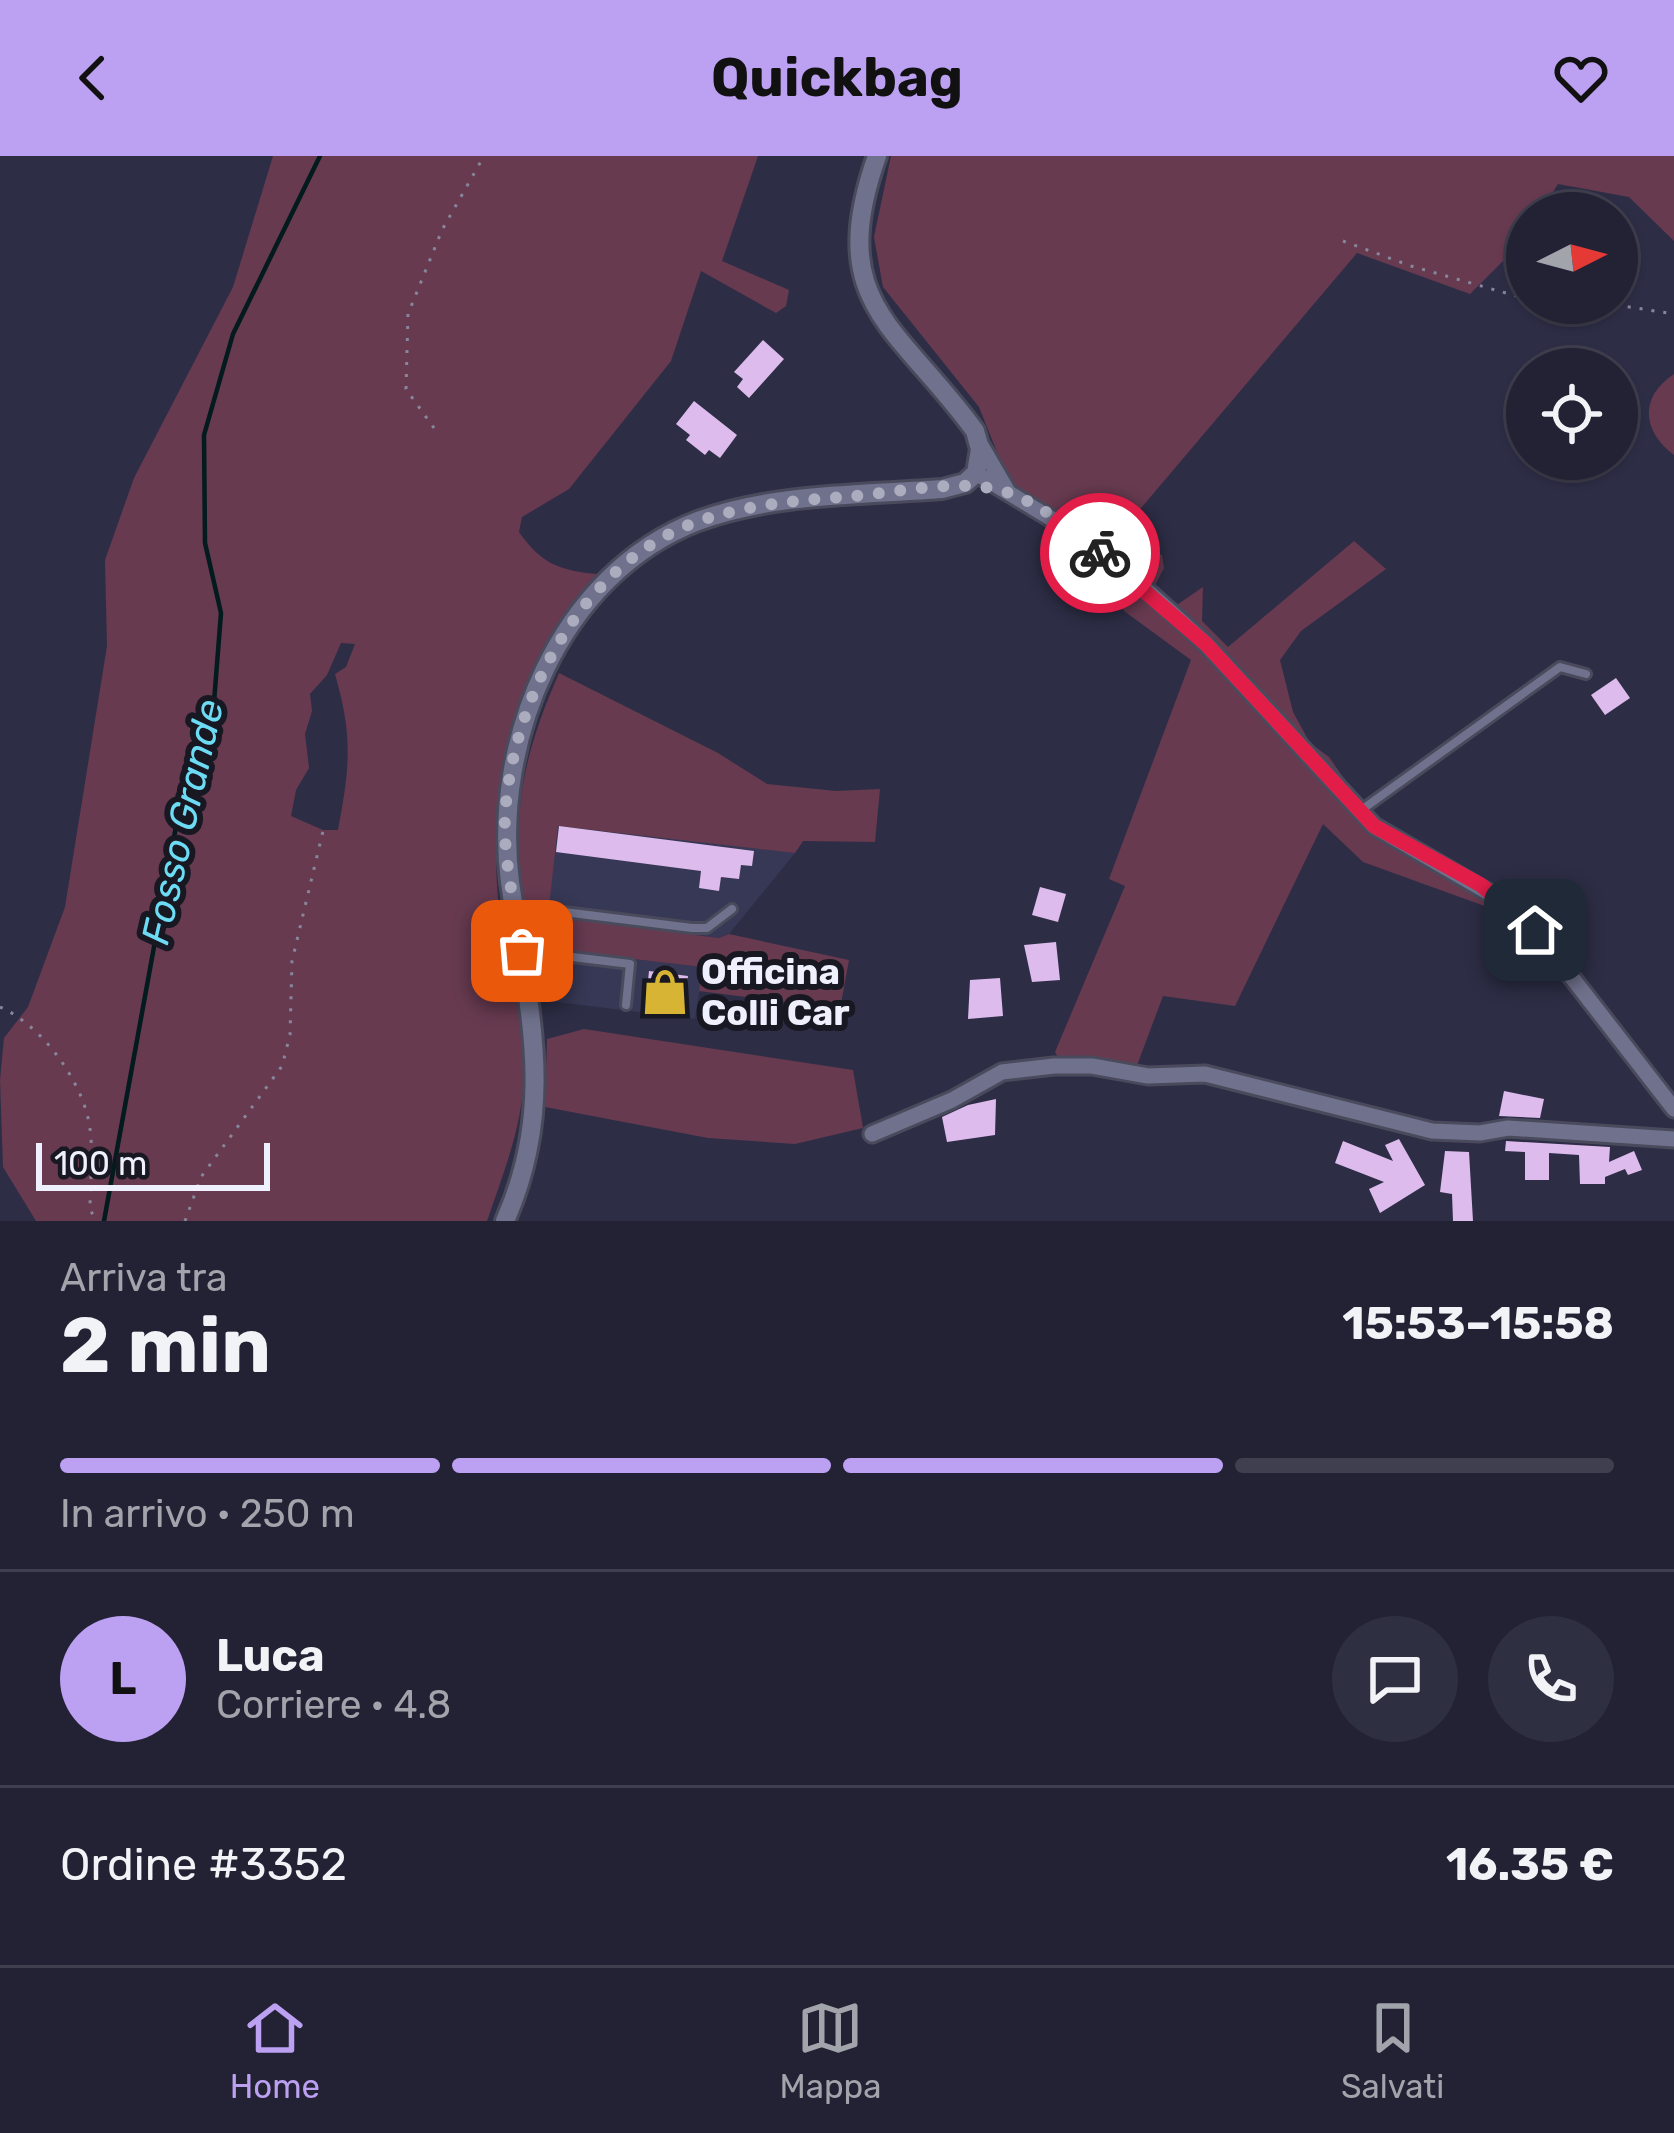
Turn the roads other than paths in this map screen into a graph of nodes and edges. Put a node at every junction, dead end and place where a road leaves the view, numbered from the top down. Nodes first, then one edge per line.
1 (877, 156) edge
2 (978, 440) junction
3 (976, 473) junction
4 (942, 489) junction
5 (1009, 493) junction
6 (1586, 674) dead end
7 (1359, 812) junction
8 (514, 906) junction
9 (732, 909) dead end
10 (522, 951) junction
11 (626, 1006) dead end
12 (1674, 1109) edge
13 (872, 1134) dead end
14 (1674, 1139) edge
15 (505, 1221) edge

1 - 2 street
2 - 3 street
2 - 5 street
3 - 4 street
3 - 5 street
4 - 5 street
4 - 8 street
5 - 7 street
6 - 7 lane
7 - 12 street
8 - 9 lane
8 - 10 street
10 - 11 lane
10 - 15 street
13 - 14 street

